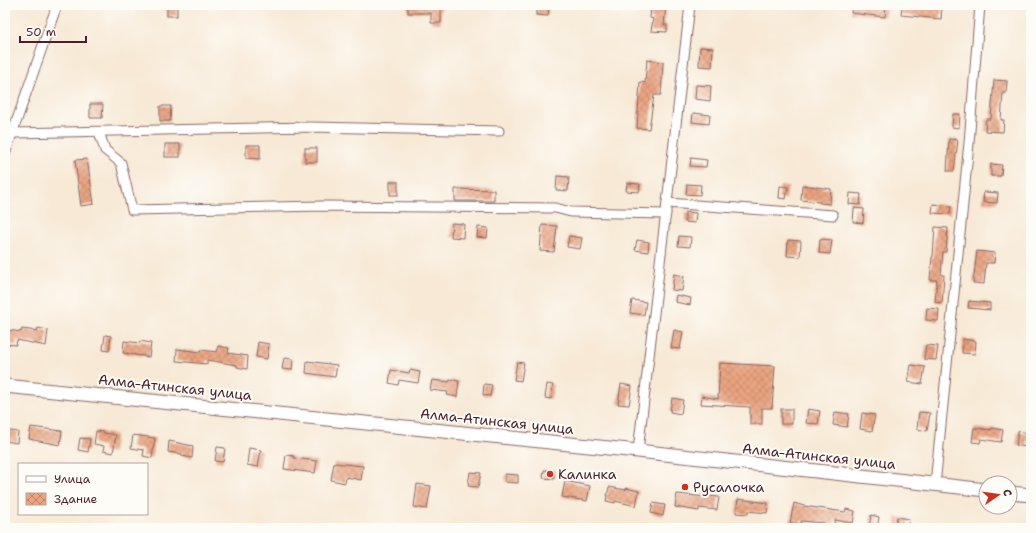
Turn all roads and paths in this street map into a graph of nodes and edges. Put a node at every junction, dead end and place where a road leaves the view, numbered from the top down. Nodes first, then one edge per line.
1 (57, 5) edge
2 (690, 5) edge
3 (980, 5) edge
4 (498, 131) dead end
5 (99, 132) junction
6 (13, 133) junction
7 (5, 154) edge
8 (667, 202) junction
9 (666, 214) junction
10 (833, 215) dead end
11 (5, 386) edge
12 (638, 451) junction
13 (935, 484) junction
14 (978, 489) edge
15 (1018, 494) edge
16 (1031, 495) edge

1 - 6 street
2 - 8 street
3 - 13 street
4 - 5 street
5 - 6 street
5 - 9 street
6 - 7 street
8 - 9 street
8 - 10 street
9 - 12 street
11 - 12 highway, Алма-Атинская улица
12 - 13 highway, Алма-Атинская улица
13 - 14 highway, Алма-Атинская улица
15 - 16 highway

